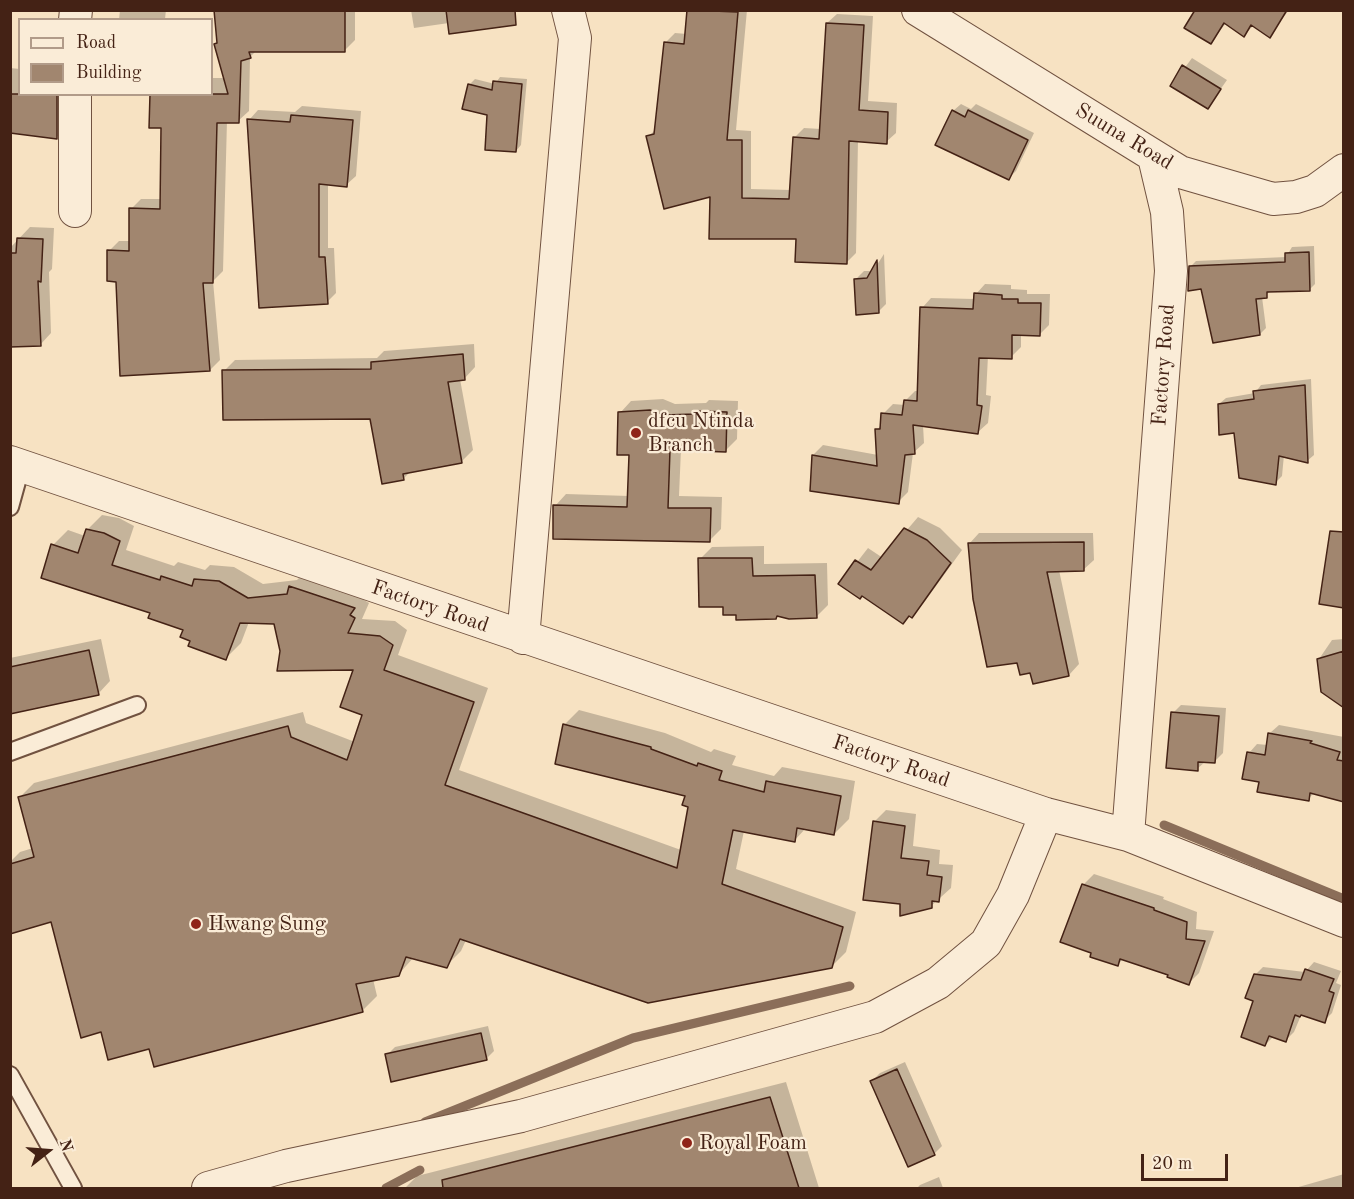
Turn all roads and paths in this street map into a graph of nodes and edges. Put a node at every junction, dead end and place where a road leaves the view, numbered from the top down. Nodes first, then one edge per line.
1 (568, 10) edge
2 (918, 10) edge
3 (75, 96) edge
4 (1154, 157) junction
5 (1344, 170) edge
6 (75, 212) dead end
7 (16, 465) edge
8 (10, 507) edge
9 (523, 638) junction
10 (137, 705) dead end
11 (10, 752) edge
12 (1046, 814) junction
13 (1128, 835) junction
14 (1344, 921) edge
15 (10, 1075) edge
16 (289, 1177) edge
17 (73, 1188) edge
18 (208, 1188) edge

1 - 9 street
2 - 4 street, Suuna Road
3 - 6 street
4 - 5 street, Suuna Road
4 - 13 street, Factory Road
7 - 8 lane
7 - 9 street, Factory Road
9 - 12 street, Factory Road
10 - 11 lane
12 - 13 street, Factory Road
12 - 16 street
13 - 14 street
15 - 17 lane
16 - 18 street

